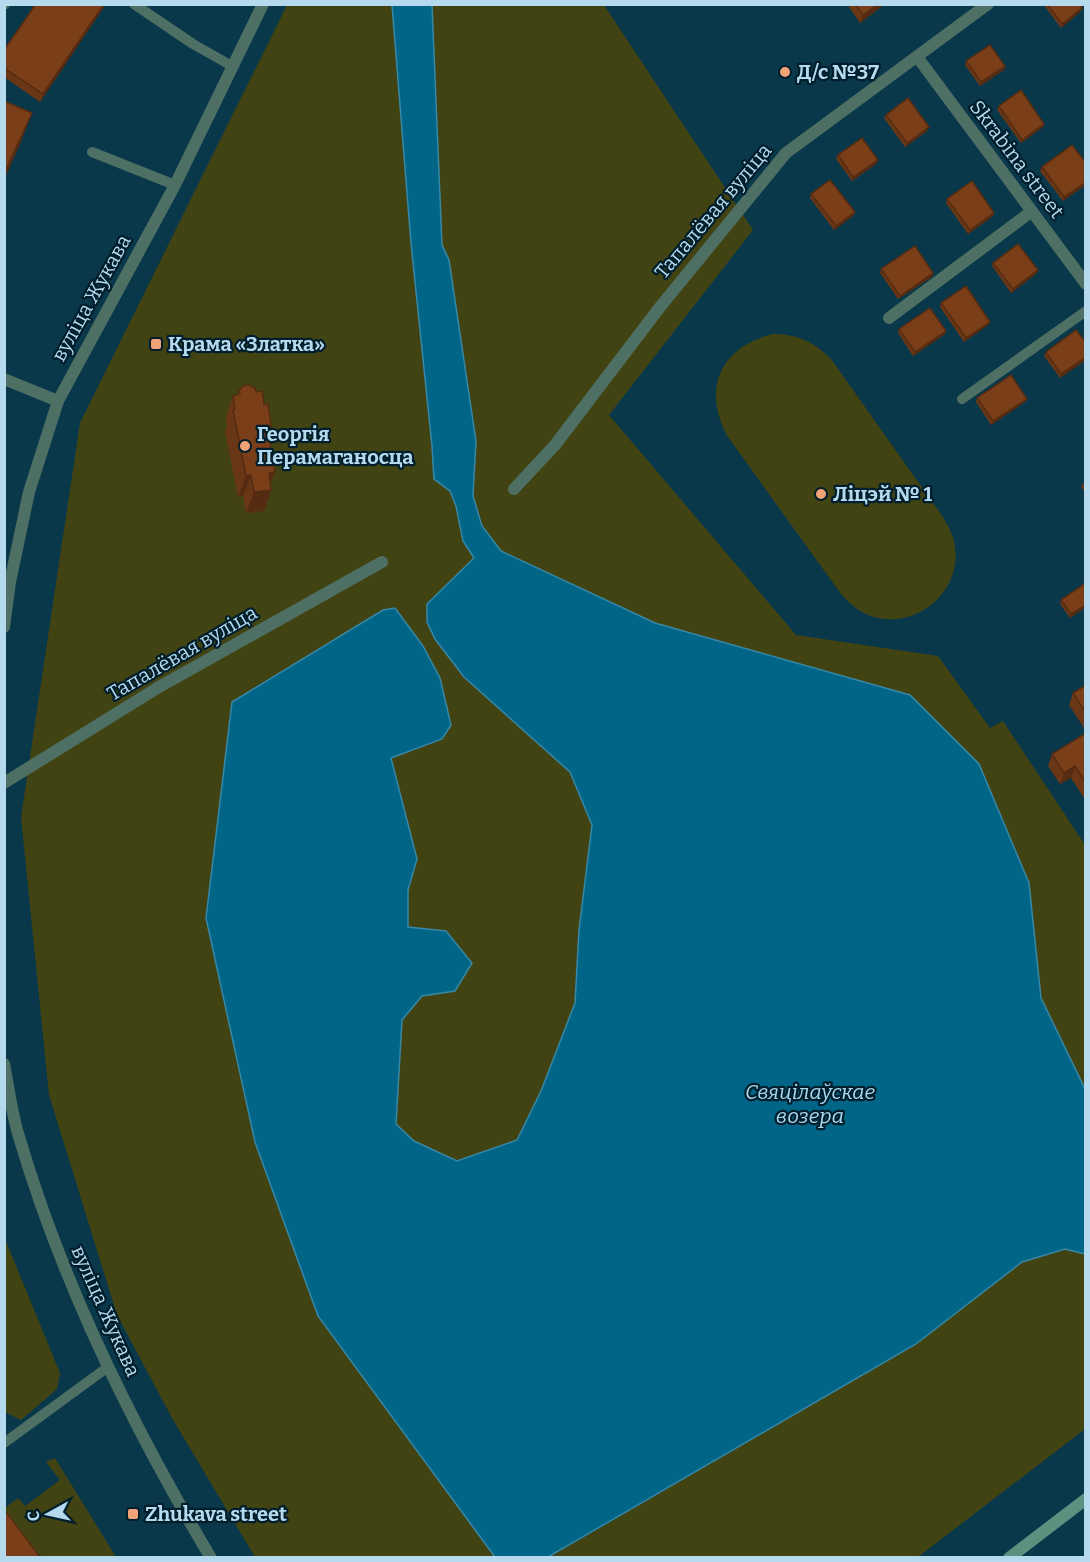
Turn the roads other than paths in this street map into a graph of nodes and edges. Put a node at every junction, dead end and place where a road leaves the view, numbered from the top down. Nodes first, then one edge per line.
1 (134, 4) edge
2 (262, 4) edge
3 (988, 4) edge
4 (918, 58) junction
5 (232, 66) junction
6 (92, 152) dead end
7 (175, 185) junction
8 (1032, 211) junction
9 (1086, 284) edge
10 (1086, 311) edge
11 (889, 318) dead end
12 (4, 378) edge
13 (962, 399) dead end
14 (58, 401) junction
15 (514, 489) dead end
16 (382, 562) dead end
17 (4, 627) edge
18 (4, 783) edge
19 (4, 1064) edge
20 (108, 1367) junction
21 (4, 1443) edge
22 (1086, 1499) edge
23 (211, 1557) edge
24 (1009, 1557) edge

1 - 5 lane
2 - 5 street, вуліца Жукава
3 - 4 street, Тапалёвая вуліца
4 - 8 street, Skrabina street
4 - 15 street, Тапалёвая вуліца
5 - 7 street, вуліца Жукава
6 - 7 lane
7 - 14 street, вуліца Жукава
8 - 9 street, Skrabina street
8 - 11 street
10 - 13 lane
12 - 14 street
14 - 17 street, вуліца Жукава
16 - 18 street, Тапалёвая вуліца
19 - 20 street, вуліца Жукава
20 - 21 lane
20 - 23 street, вуліца Жукава
22 - 24 main road

